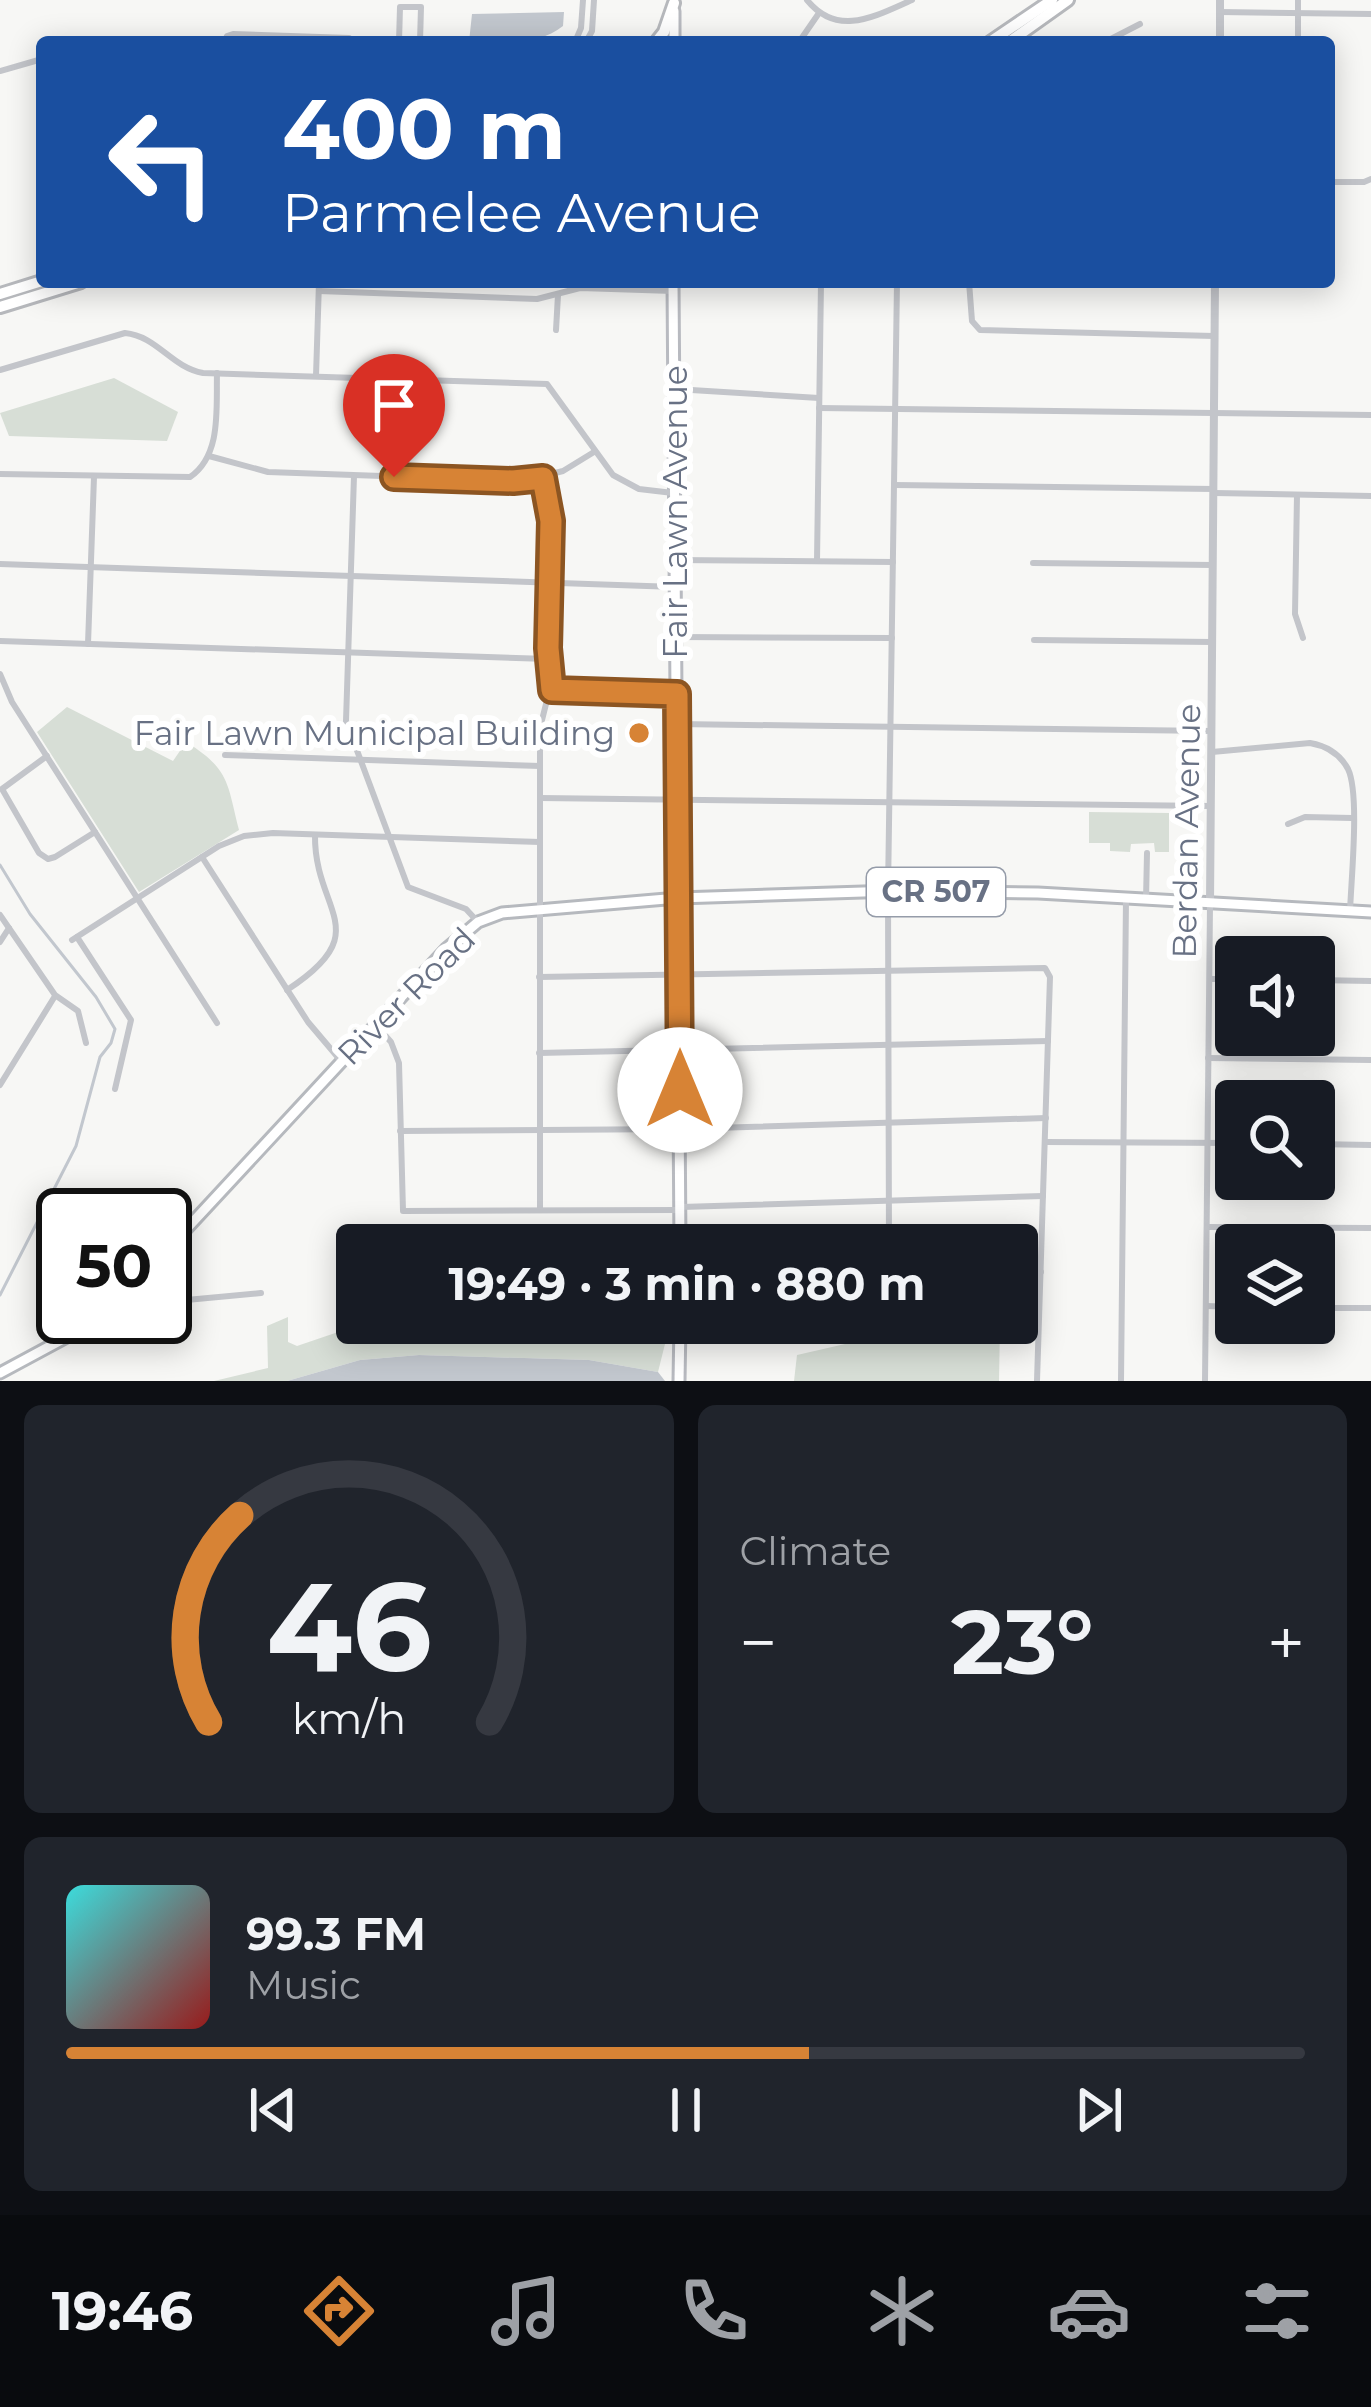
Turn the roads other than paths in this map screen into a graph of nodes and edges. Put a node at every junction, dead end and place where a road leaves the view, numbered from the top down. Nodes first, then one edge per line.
1 (583, 0) edge
2 (594, 0) edge
3 (807, 0) edge
4 (912, 0) edge
5 (1069, 0) edge
6 (1220, 0) edge
7 (1298, 0) edge
8 (674, 2) edge
9 (1052, 6) edge
10 (1220, 12) junction
11 (820, 13) junction
12 (1298, 13) junction
13 (1371, 14) edge
14 (1140, 24) dead end
15 (231, 36) edge
16 (264, 36) edge
17 (399, 36) edge
18 (420, 36) edge
19 (578, 36) edge
20 (589, 36) edge
21 (661, 36) edge
22 (674, 36) edge
23 (803, 36) edge
24 (1000, 36) edge
25 (1016, 36) edge
26 (1117, 36) edge
27 (1220, 36) edge
28 (1298, 36) edge
29 (36, 60) edge
30 (0, 71) edge
31 (1371, 179) edge
32 (1335, 182) edge
33 (36, 283) edge
34 (62, 288) edge
35 (319, 288) edge
36 (355, 288) edge
37 (580, 288) edge
38 (673, 288) edge
39 (821, 288) edge
40 (897, 288) edge
41 (970, 288) edge
42 (1215, 288) edge
43 (0, 294) edge
44 (558, 295) junction
45 (0, 307) edge
46 (556, 330) dead end
47 (1214, 336) junction
48 (0, 370) edge
49 (217, 374) junction
50 (316, 376) junction
51 (675, 389) junction
52 (819, 403) junction
53 (895, 409) junction
54 (1215, 412) junction
55 (1371, 415) edge
56 (594, 452) junction
57 (209, 456) junction
58 (0, 474) edge
59 (354, 476) junction
60 (94, 477) junction
61 (543, 478) junction
62 (894, 485) junction
63 (1214, 491) junction
64 (673, 493) junction
65 (1297, 495) junction
66 (1371, 496) edge
67 (675, 560) junction
68 (817, 561) junction
69 (893, 562) junction
70 (1033, 563) dead end
71 (0, 564) edge
72 (1213, 565) junction
73 (91, 567) junction
74 (351, 576) junction
75 (550, 582) junction
76 (676, 586) junction
77 (676, 637) junction
78 (892, 638) junction
79 (1303, 638) dead end
80 (1034, 640) dead end
81 (0, 641) edge
82 (1212, 642) junction
83 (88, 644) junction
84 (348, 652) junction
85 (548, 658) junction
86 (0, 674) edge
87 (552, 690) junction
88 (677, 694) junction
89 (677, 724) junction
90 (891, 727) junction
91 (1212, 731) junction
92 (1212, 752) junction
93 (225, 755) dead end
94 (47, 756) junction
95 (359, 760) junction
96 (540, 766) junction
97 (540, 798) junction
98 (676, 800) junction
99 (890, 803) junction
100 (1211, 806) junction
101 (1352, 818) junction
102 (1288, 824) dead end
103 (95, 832) junction
104 (315, 835) junction
105 (388, 837) junction
106 (540, 842) junction
107 (1147, 853) dead end
108 (202, 857) junction
109 (888, 891) junction
110 (138, 898) junction
111 (678, 898) junction
112 (1126, 898) junction
113 (1146, 900) junction
114 (1210, 903) junction
115 (539, 907) junction
116 (1350, 912) junction
117 (1371, 912) edge
118 (0, 915) edge
119 (478, 922) junction
120 (9, 928) junction
121 (0, 942) edge
122 (889, 969) junction
123 (679, 976) junction
124 (539, 977) junction
125 (1208, 979) junction
126 (1215, 979) edge
127 (1335, 980) edge
128 (1371, 980) edge
129 (287, 989) junction
130 (55, 995) junction
131 (218, 1023) dead end
132 (375, 1024) junction
133 (1048, 1041) junction
134 (86, 1043) dead end
135 (889, 1046) junction
136 (679, 1052) junction
137 (539, 1053) junction
138 (1208, 1058) junction
139 (341, 1060) junction
140 (1371, 1060) edge
141 (0, 1084) edge
142 (115, 1089) dead end
143 (1046, 1118) junction
144 (889, 1123) junction
145 (680, 1129) junction
146 (400, 1131) junction
147 (540, 1131) junction
148 (1045, 1142) junction
149 (1124, 1142) junction
150 (1207, 1143) junction
151 (1215, 1143) edge
152 (1335, 1144) edge
153 (1371, 1145) edge
154 (1043, 1196) junction
155 (889, 1200) junction
156 (680, 1208) junction
157 (540, 1210) junction
158 (192, 1223) edge
159 (680, 1224) edge
160 (890, 1224) edge
161 (1206, 1227) junction
162 (1371, 1228) edge
163 (1038, 1272) edge
164 (1041, 1272) junction
165 (261, 1293) dead end
166 (192, 1299) edge
167 (1205, 1306) junction
168 (1215, 1306) edge
169 (1335, 1308) edge
170 (1371, 1308) edge
171 (54, 1344) edge
172 (679, 1344) edge
173 (0, 1373) edge
174 (679, 1381) edge
175 (1037, 1381) edge
176 (1121, 1381) edge
177 (1205, 1381) edge

1 - 19 street
2 - 20 street
3 - 11 street
4 - 11 street
5 - 9 highway
6 - 10 street
7 - 12 street
8 - 21 highway
8 - 22 main road
9 - 24 highway
9 - 25 highway
10 - 12 street
10 - 27 street
11 - 23 street
12 - 13 street
12 - 28 street
14 - 26 street
15 - 16 street
17 - 18 street
29 - 30 street
31 - 32 street
33 - 43 highway
34 - 45 highway
35 - 50 street
36 - 44 street
37 - 44 street
38 - 51 main road, Fair Lawn Avenue
39 - 52 street
40 - 53 street
41 - 47 street
42 - 47 street, Berdan Avenue
44 - 46 street
47 - 54 street, Berdan Avenue
48 - 49 street
49 - 50 street
49 - 57 street
50 - 56 street
51 - 52 street
51 - 64 main road, Fair Lawn Avenue
52 - 53 street
52 - 68 street
53 - 54 street
53 - 62 street
54 - 55 street
54 - 63 street, Berdan Avenue
56 - 61 street
56 - 64 street
57 - 59 street
57 - 60 street
58 - 60 street
59 - 61 street
59 - 74 street
60 - 73 street
61 - 75 street
62 - 63 street
62 - 69 street
63 - 65 street
63 - 72 street, Berdan Avenue
64 - 67 main road, Fair Lawn Avenue
65 - 66 street
65 - 79 street
67 - 68 street
67 - 76 main road, Fair Lawn Avenue
68 - 69 street
69 - 78 street
70 - 72 street
71 - 73 street
72 - 82 street, Berdan Avenue
73 - 74 street
73 - 83 street
74 - 75 street
74 - 84 street
75 - 76 street
75 - 85 street
76 - 77 main road, Fair Lawn Avenue
77 - 78 street
77 - 88 main road, Fair Lawn Avenue
78 - 90 street
80 - 82 street
81 - 83 street
82 - 91 street, Berdan Avenue
83 - 84 street
84 - 85 street
84 - 95 street
85 - 87 street
86 - 94 street
87 - 88 street
87 - 96 street
88 - 89 main road, Fair Lawn Avenue
89 - 90 street
89 - 98 main road, Fair Lawn Avenue
90 - 91 street
90 - 99 street
91 - 92 street, Berdan Avenue
92 - 100 street, Berdan Avenue
92 - 101 street
93 - 95 street
94 - 103 street
94 - 103 street
95 - 96 street
95 - 105 street
96 - 97 street
97 - 98 street
97 - 106 street
98 - 99 street
98 - 111 main road, Fair Lawn Avenue
99 - 100 street
99 - 109 street
100 - 114 street, Berdan Avenue
101 - 102 street
101 - 116 street
103 - 110 street
104 - 105 street
104 - 108 street
104 - 129 street
105 - 106 street
105 - 119 street
106 - 115 street
107 - 113 street
108 - 110 street
108 - 129 street
109 - 111 main road, River Road / CR 507
109 - 112 main road, River Road / CR 507
109 - 122 street
110 - 131 street
110 - 142 street
111 - 115 main road, River Road / CR 507
111 - 123 main road, Fair Lawn Avenue
112 - 113 main road, River Road / CR 507
112 - 149 street
113 - 114 main road, River Road / CR 507
114 - 116 main road, River Road / CR 507
114 - 125 street, Berdan Avenue
115 - 119 main road, River Road / CR 507
115 - 124 street
116 - 117 main road, River Road / CR 507
118 - 120 street
119 - 132 main road, River Road / CR 507
120 - 121 street
120 - 130 street
122 - 123 street
122 - 133 street
122 - 135 street
123 - 124 street
123 - 136 main road, Fair Lawn Avenue
124 - 137 street
125 - 126 street
125 - 138 street, Berdan Avenue
127 - 128 street
129 - 139 street
130 - 134 street
130 - 141 street
132 - 139 main road, River Road / CR 507
132 - 146 street
133 - 135 street
133 - 143 street
135 - 136 street
135 - 144 street
136 - 137 street
136 - 145 main road, Fair Lawn Avenue
137 - 147 street
138 - 140 street
138 - 150 street, Berdan Avenue
139 - 158 main road, River Road / CR 507
143 - 144 street
143 - 148 street
144 - 145 street
144 - 155 street
145 - 147 street
145 - 156 main road, Fair Lawn Avenue
146 - 147 street
146 - 157 street
147 - 157 street
148 - 149 street
148 - 154 street
149 - 150 street
149 - 176 street
150 - 151 street
150 - 161 street, Berdan Avenue
152 - 153 street
154 - 155 street
154 - 164 street
155 - 156 street
155 - 160 street
156 - 157 street
156 - 159 main road, Fair Lawn Avenue
161 - 162 street
161 - 167 street, Berdan Avenue
163 - 164 street
164 - 175 street
165 - 166 street
167 - 168 street
167 - 177 street, Berdan Avenue
169 - 170 street
171 - 173 main road
172 - 174 main road

